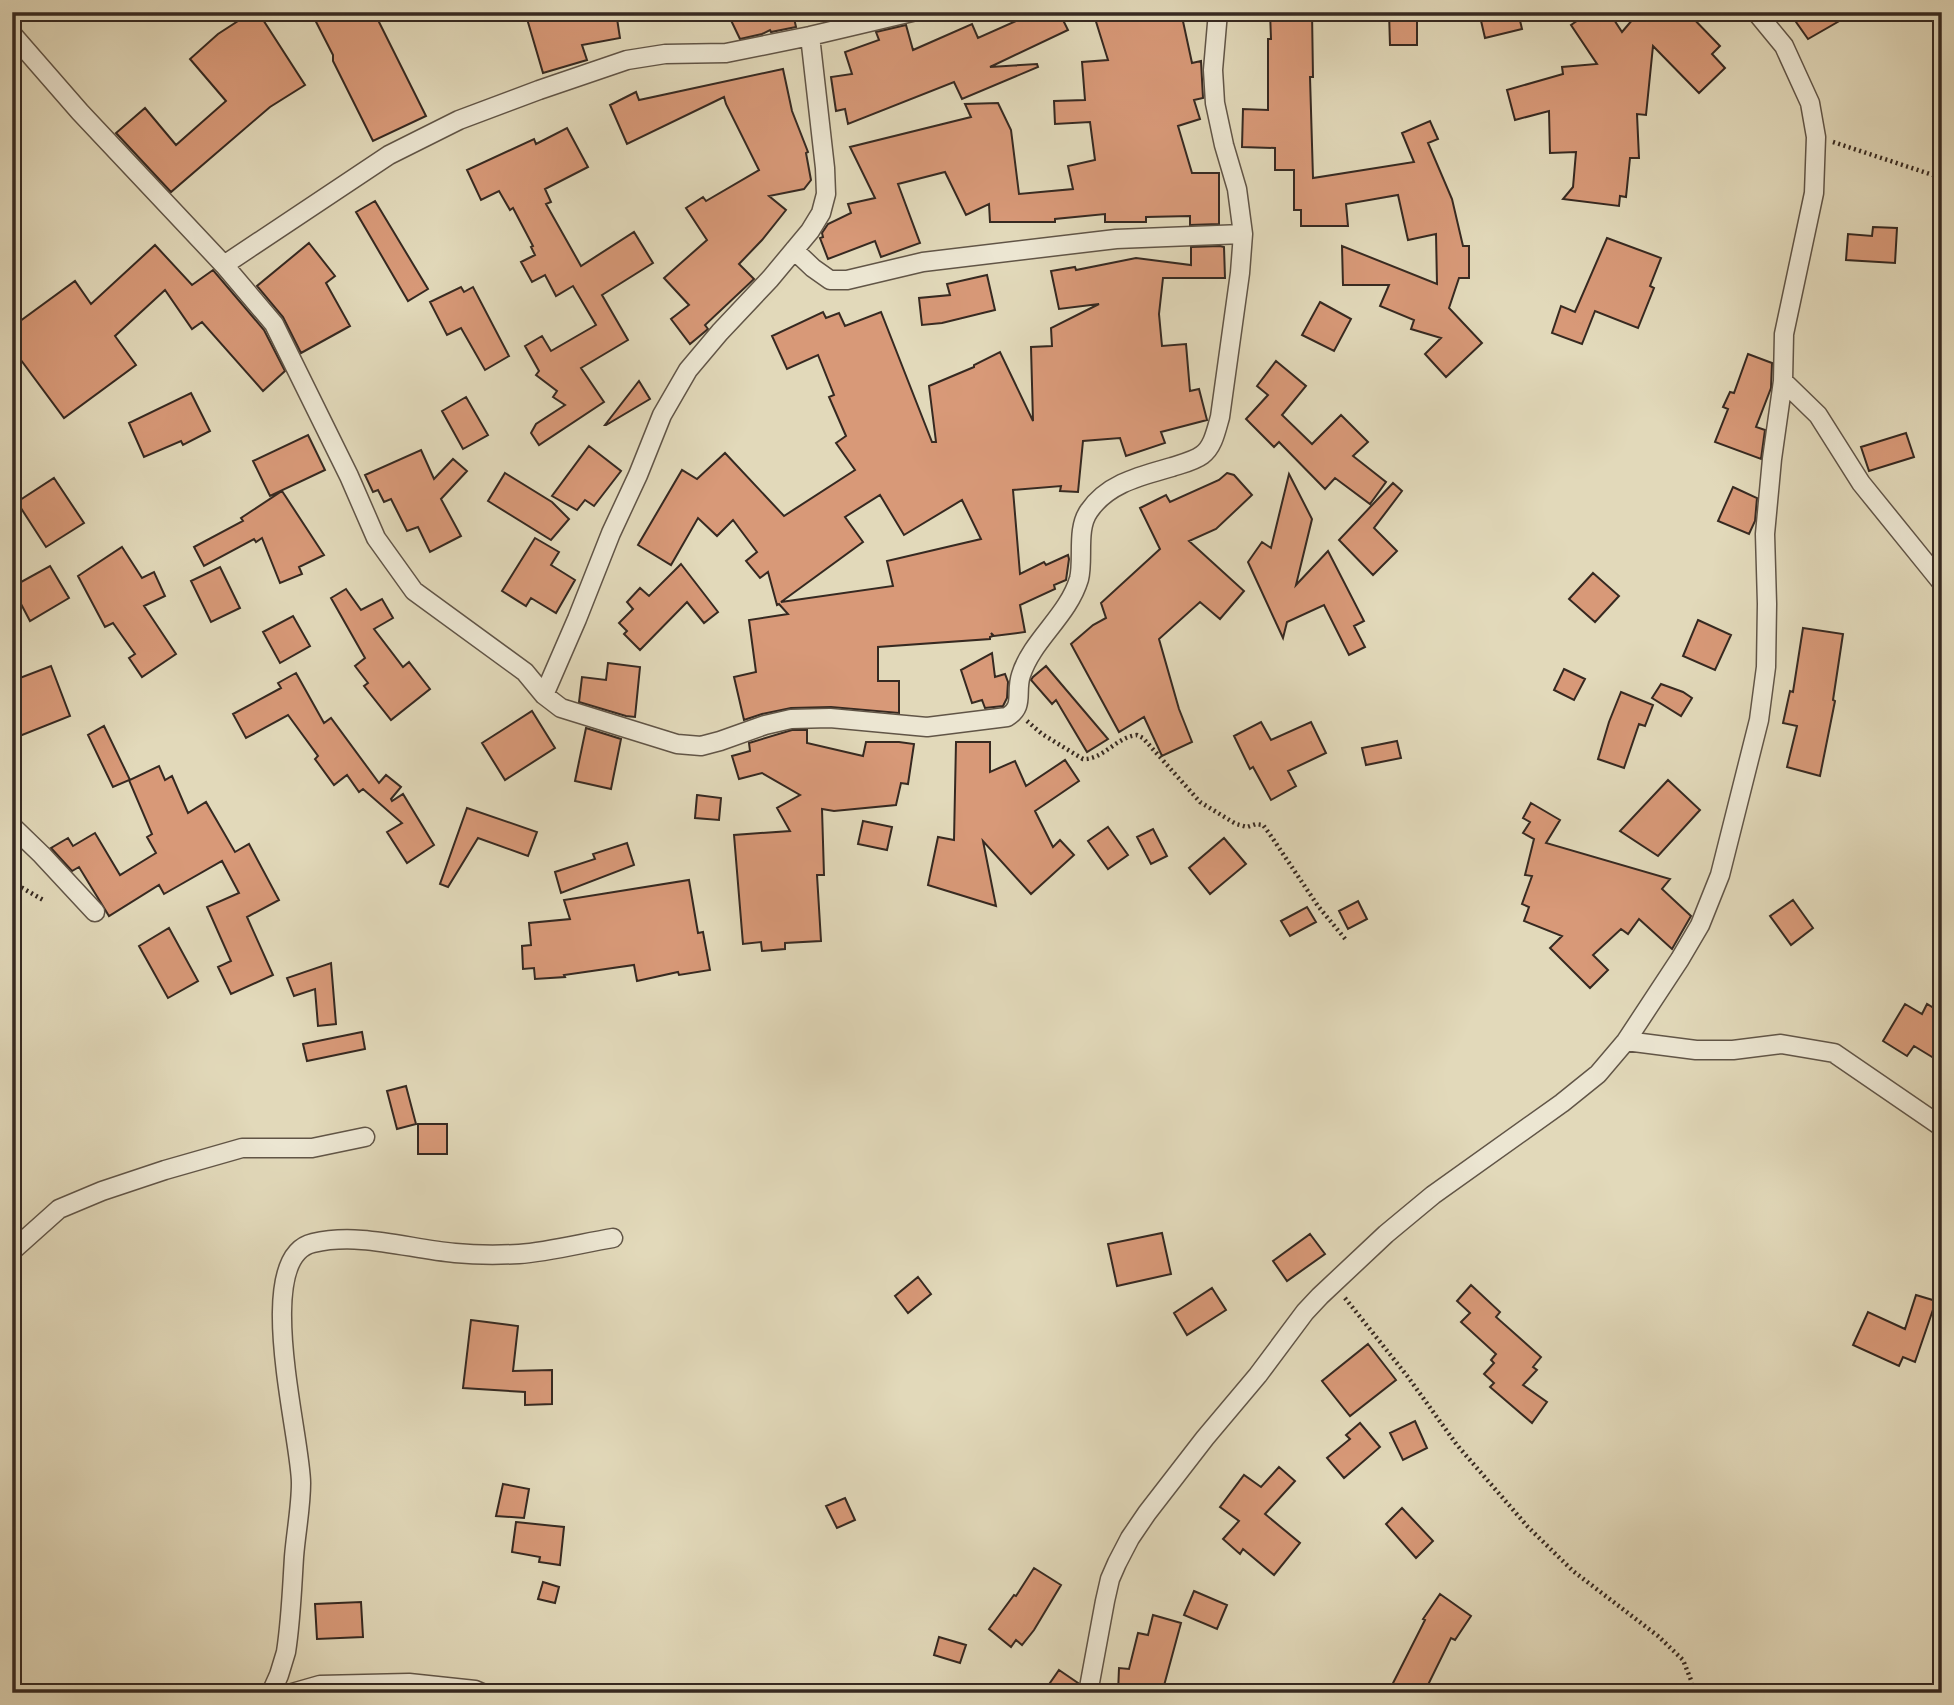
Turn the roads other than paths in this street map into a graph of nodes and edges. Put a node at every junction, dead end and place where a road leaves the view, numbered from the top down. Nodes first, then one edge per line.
1 (912, 12) edge
2 (1218, 12) edge
3 (1756, 12) edge
4 (12, 34) edge
5 (810, 36) junction
6 (1243, 234) junction
7 (794, 250) junction
8 (225, 265) junction
9 (1783, 382) junction
10 (1942, 583) edge
11 (544, 695) junction
12 (12, 826) edge
13 (95, 912) dead end
14 (1626, 1041) junction
15 (1942, 1127) edge
16 (365, 1137) dead end
17 (613, 1238) dead end
18 (12, 1251) edge
19 (350, 1689) edge
20 (271, 1693) edge
21 (292, 1693) edge
22 (482, 1693) edge
23 (1088, 1693) edge

1 - 5 street
2 - 6 street
3 - 9 street
4 - 8 street
5 - 7 street
5 - 8 street
6 - 7 street
6 - 11 street
7 - 11 street
8 - 11 street
9 - 10 street
9 - 14 street
12 - 13 street
14 - 15 street
14 - 23 street
16 - 18 street
17 - 20 street
19 - 21 street
19 - 22 street

